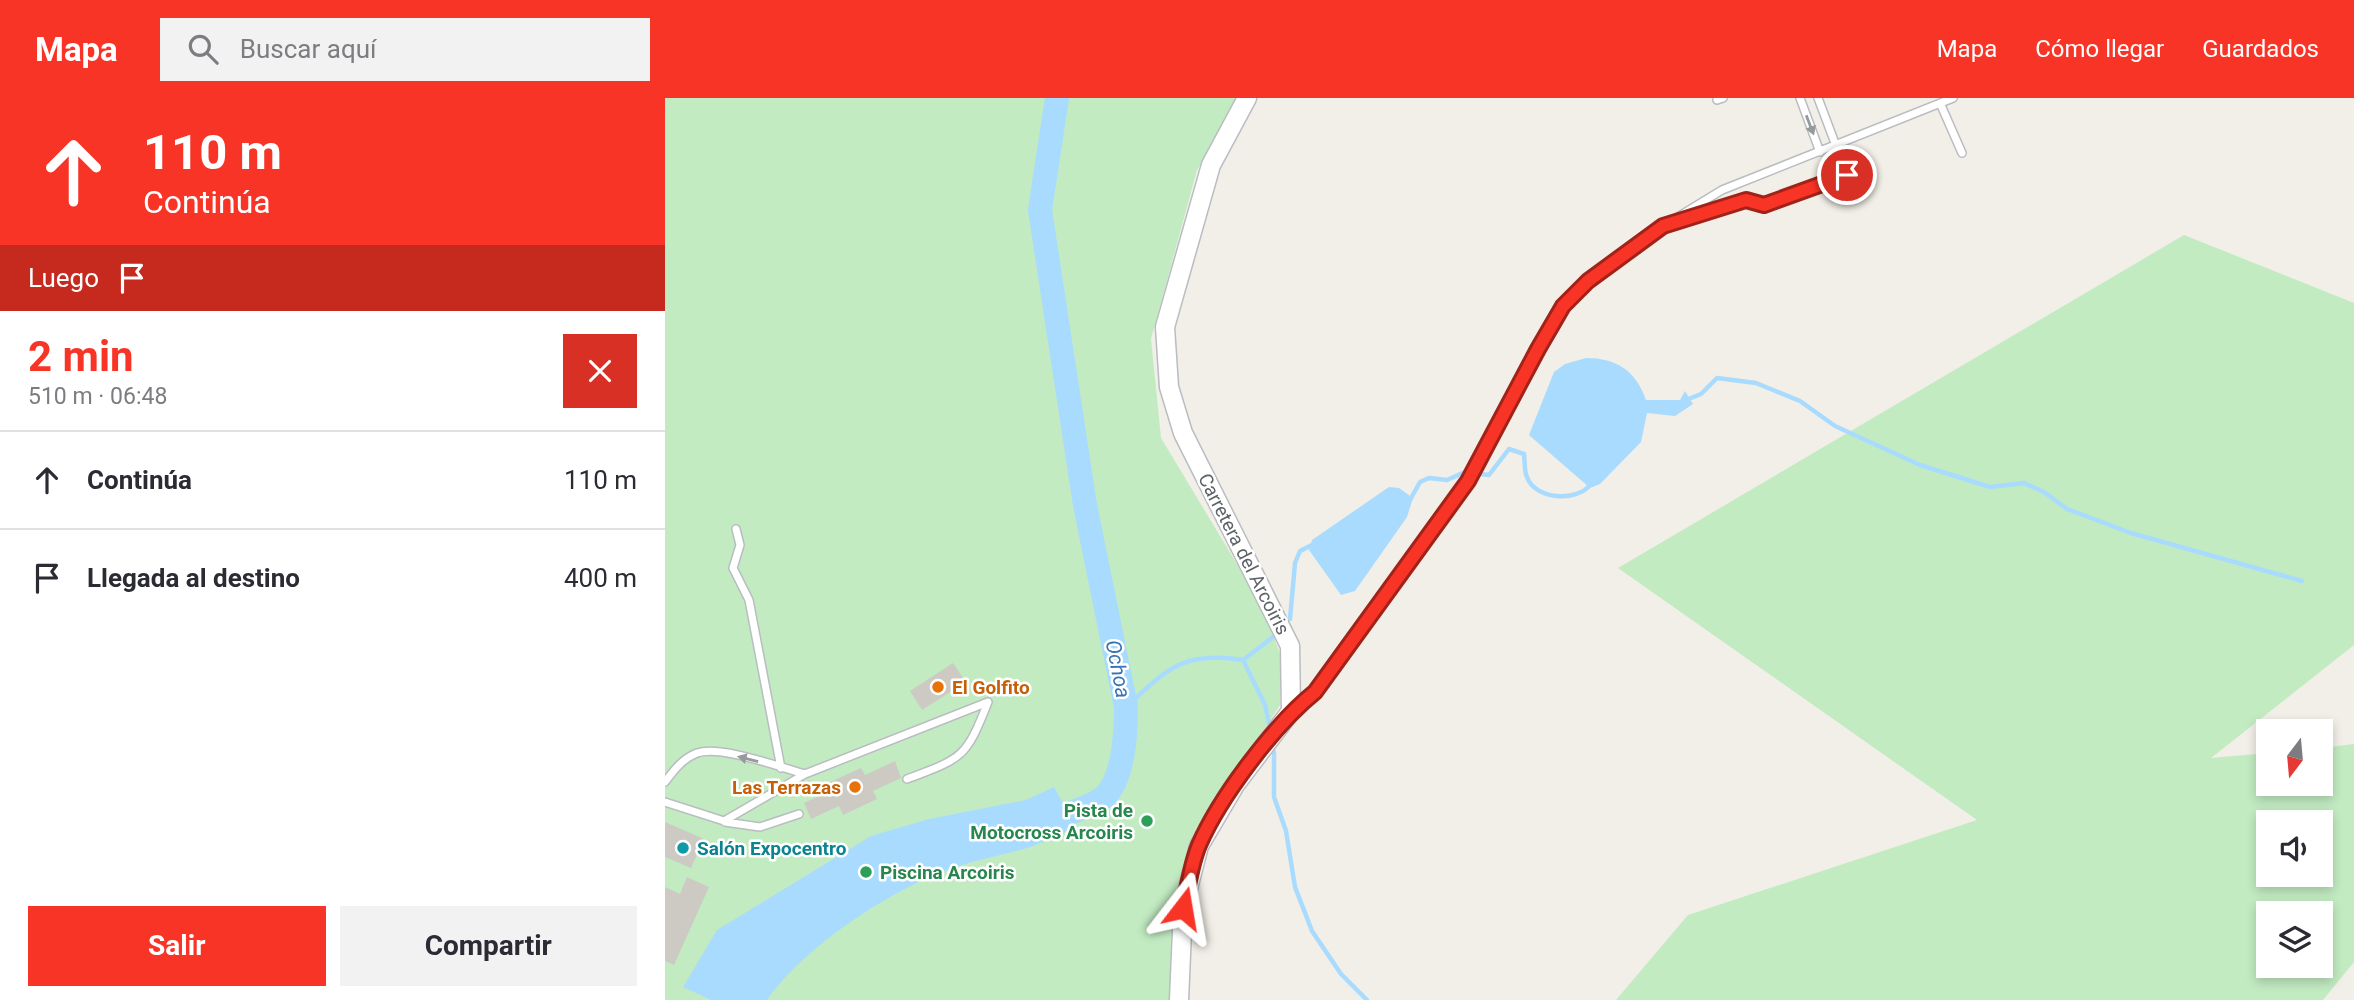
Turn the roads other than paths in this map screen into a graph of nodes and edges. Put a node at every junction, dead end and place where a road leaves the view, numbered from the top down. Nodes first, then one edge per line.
1 (1247, 98) edge
2 (1800, 98) edge
3 (1818, 98) edge
4 (1953, 98) edge
5 (1940, 103) junction
6 (1835, 145) junction
7 (1820, 152) junction
8 (1962, 153) dead end
9 (1663, 226) junction
10 (736, 529) dead end
11 (1291, 711) junction
12 (781, 768) junction
13 (805, 774) junction
14 (907, 779) dead end
15 (665, 782) edge
16 (665, 802) edge
17 (799, 814) dead end
18 (724, 821) junction
19 (1179, 1000) edge

1 - 11 street, Carretera del Arcoiris
2 -> 7 lane
3 - 6 lane
4 - 5 lane
5 - 6 lane
5 - 8 lane
6 - 7 lane
6 - 9 lane
7 - 9 lane
9 - 11 lane
10 - 12 lane
11 - 19 street
12 - 13 lane
12 -> 15 lane
13 - 14 lane
13 - 18 lane
16 - 18 lane
17 - 18 lane

